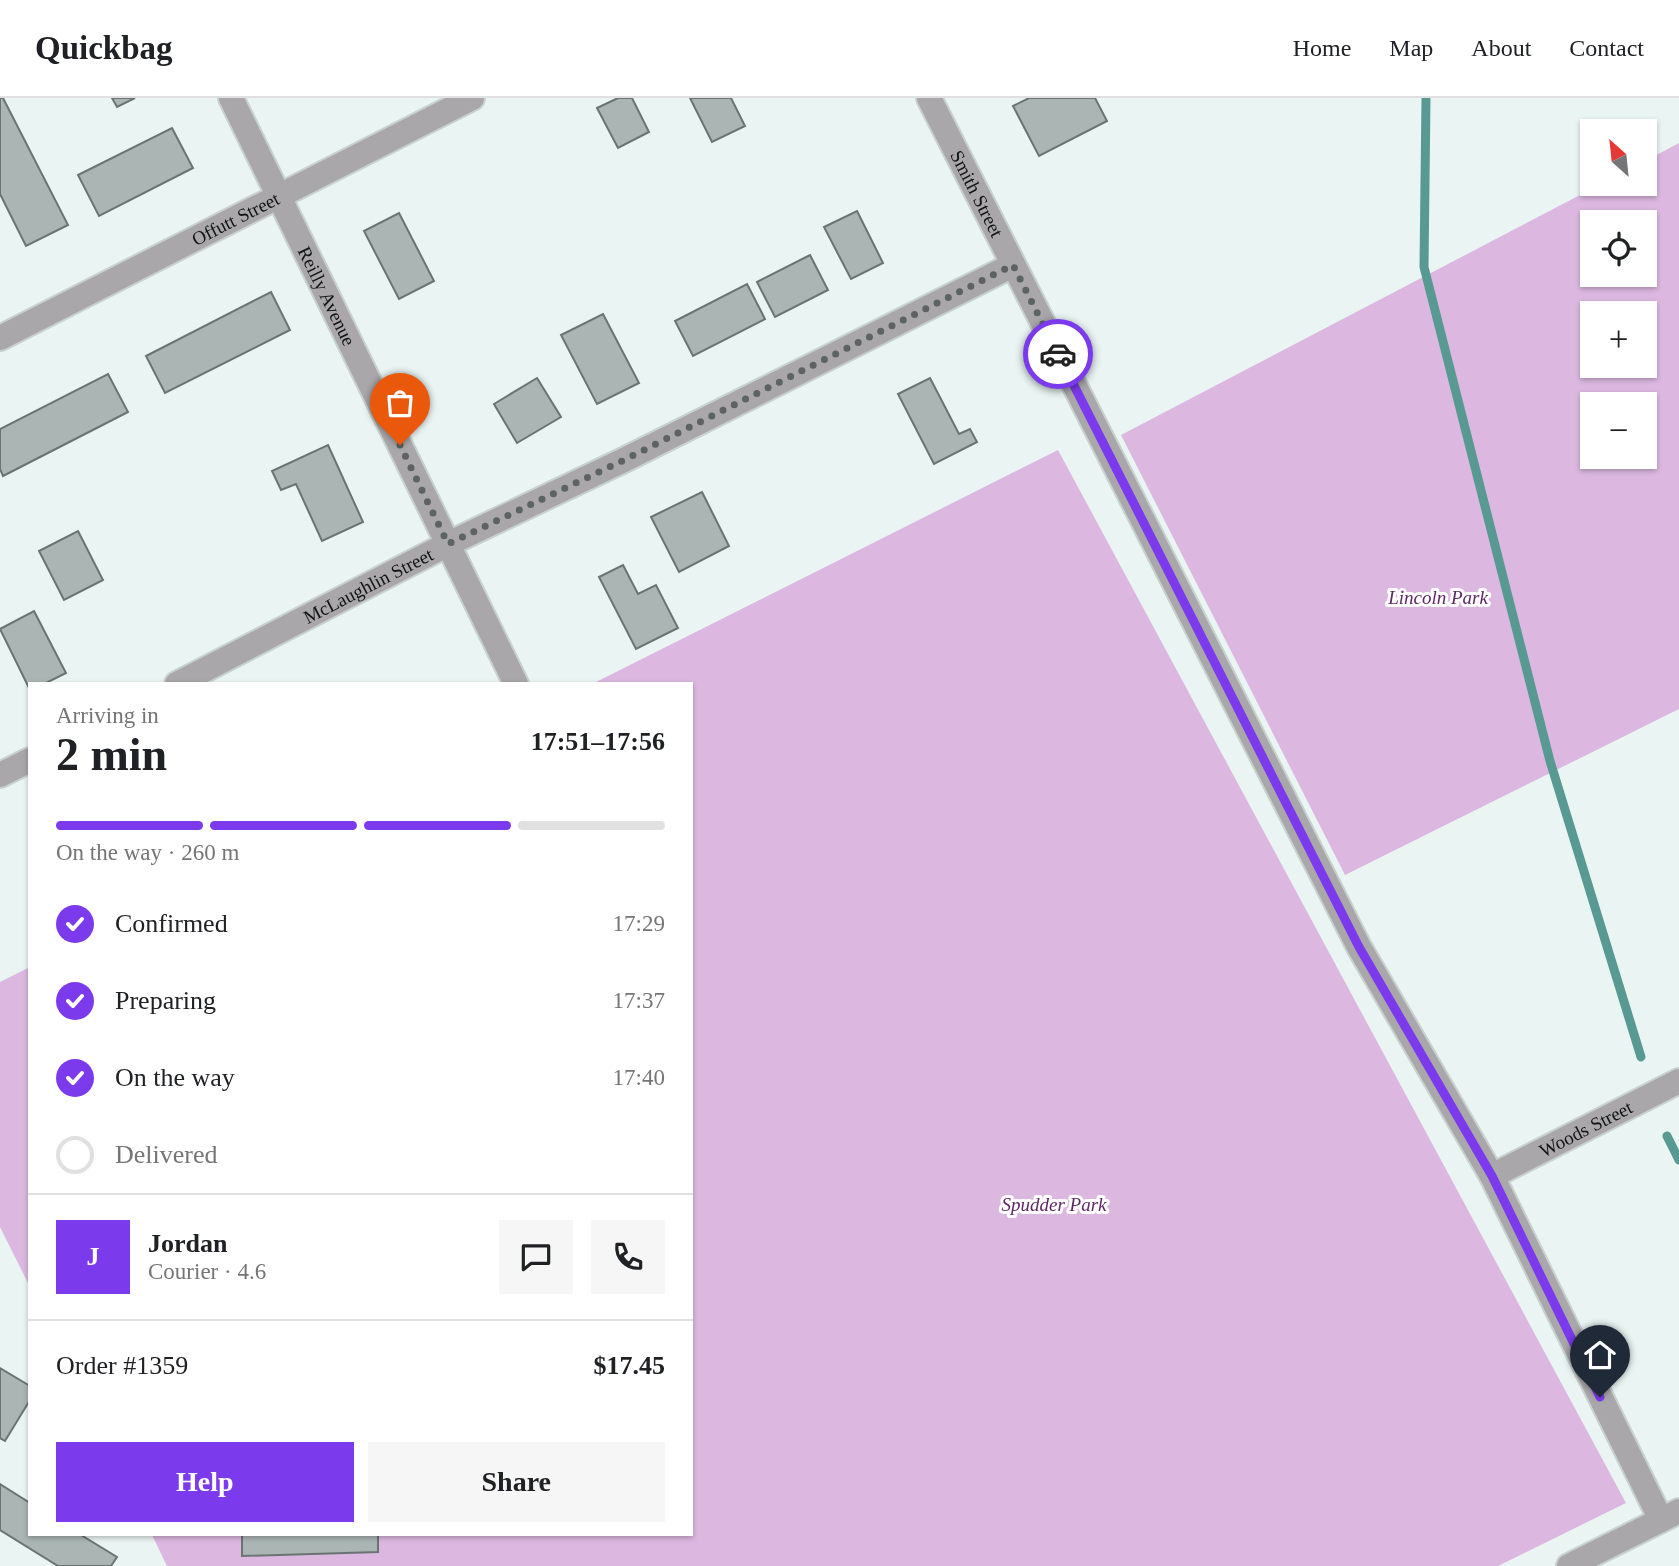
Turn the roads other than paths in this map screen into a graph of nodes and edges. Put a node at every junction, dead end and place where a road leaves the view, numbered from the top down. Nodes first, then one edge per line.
1 (230, 98) edge
2 (472, 98) edge
3 (929, 98) edge
4 (278, 196) junction
5 (1013, 265) junction
6 (0, 338) edge
7 (448, 544) junction
8 (181, 682) edge
9 (515, 682) edge
10 (28, 761) edge
11 (0, 775) edge
12 (1679, 1082) edge
13 (1492, 1176) junction
14 (1670, 1516) edge
15 (1569, 1566) edge

1 - 4 street, Reilly Avenue
2 - 4 street, Offutt Street
3 - 5 street, Smith Street
4 - 6 street, Offutt Street
4 - 7 street, Reilly Avenue
5 - 7 street, McLaughlin Street
5 - 13 street, Smith Street
7 - 8 street, McLaughlin Street
7 - 9 street, Reilly Avenue
10 - 11 street
12 - 13 street, Woods Street
13 - 14 street, Smith Street
14 - 15 street

